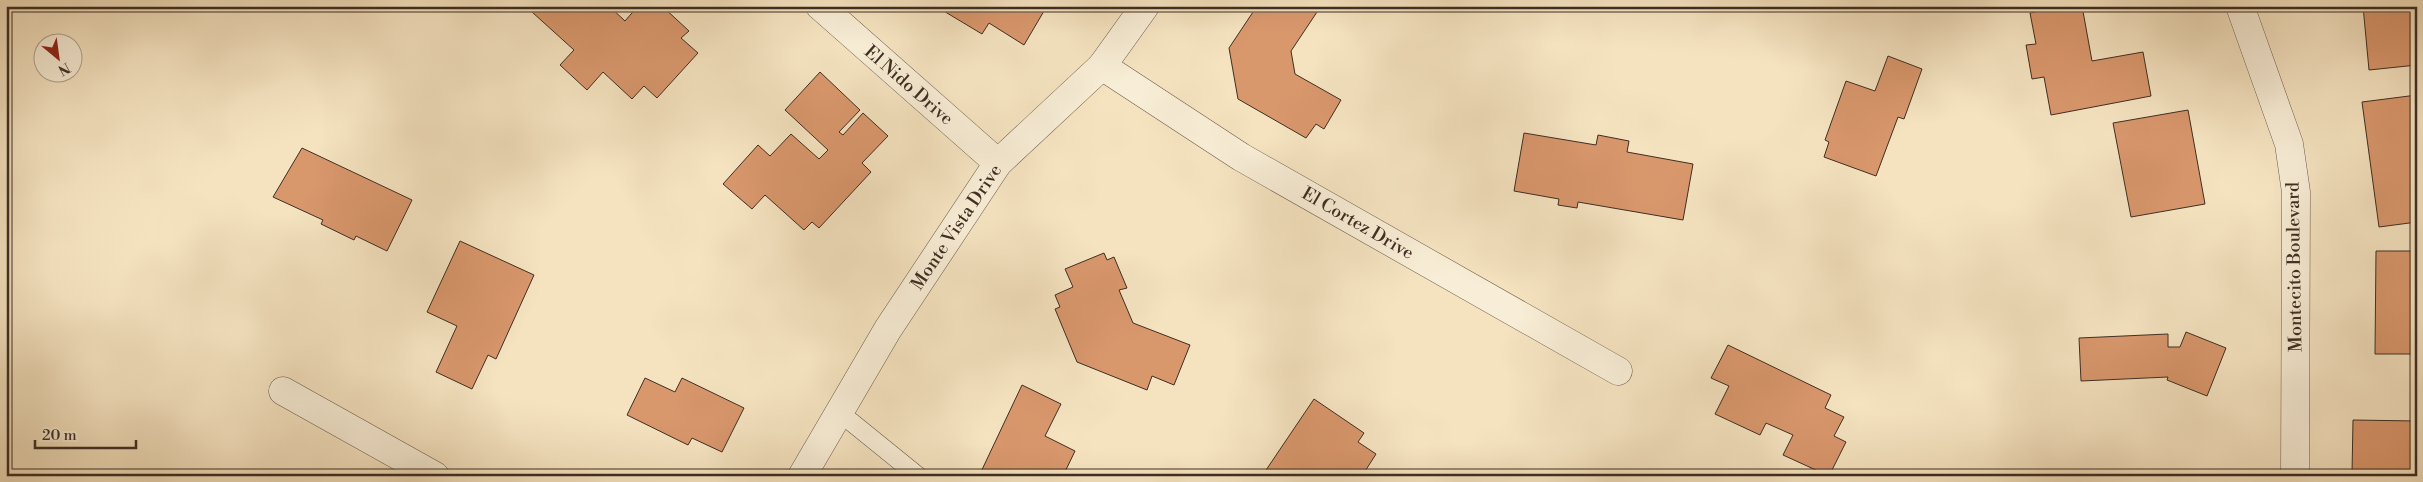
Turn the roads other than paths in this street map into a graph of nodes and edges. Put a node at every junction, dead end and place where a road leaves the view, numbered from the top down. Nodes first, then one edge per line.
1 (820, 6) edge
2 (1145, 6) edge
3 (2240, 6) edge
4 (1102, 66) junction
5 (998, 163) junction
6 (1618, 371) dead end
7 (283, 391) dead end
8 (839, 412) junction
9 (435, 476) edge
10 (802, 476) edge
11 (918, 476) edge
12 (2294, 476) edge

1 - 5 street, El Nido Drive
2 - 4 street, Monte Vista Drive
3 - 12 street, Montecito Boulevard
4 - 5 street, Monte Vista Drive
4 - 6 street, El Cortez Drive
5 - 8 street, Monte Vista Drive
7 - 9 street
8 - 10 street, Monte Vista Drive
8 - 11 lane

